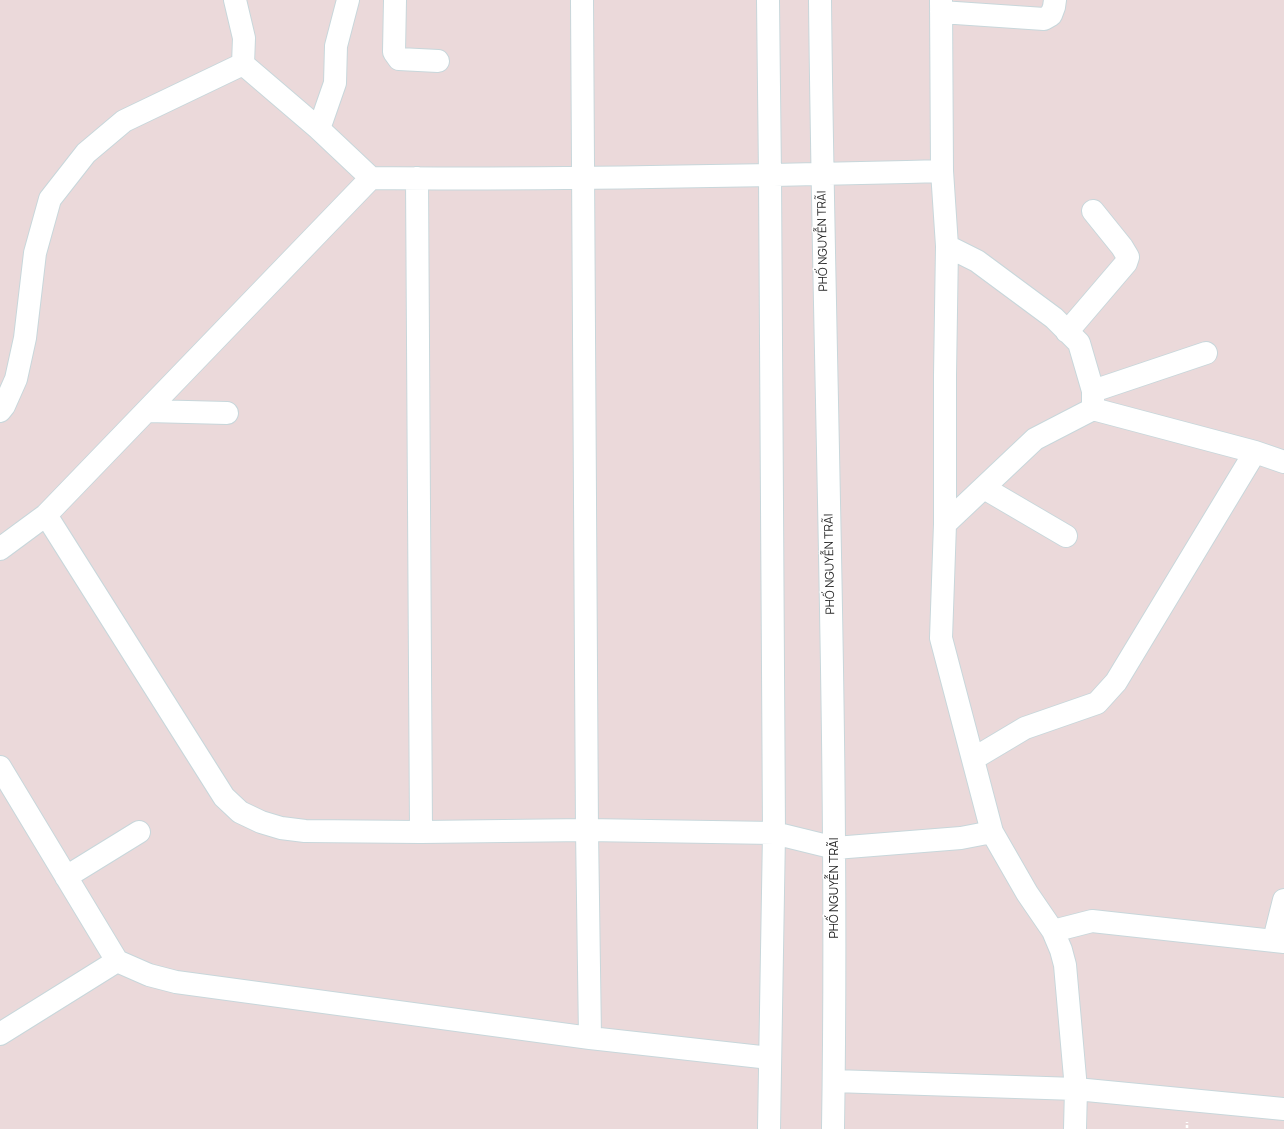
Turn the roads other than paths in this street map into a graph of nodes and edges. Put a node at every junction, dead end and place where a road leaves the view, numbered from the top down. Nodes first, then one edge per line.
1 (236, 0) edge
2 (348, 0) edge
3 (395, 0) edge
4 (582, 0) edge
5 (768, 0) edge
6 (820, 0) edge
7 (1055, 0) edge
8 (941, 6) edge
9 (438, 60) dead end
10 (243, 64) junction
11 (319, 129) junction
12 (942, 171) junction
13 (822, 174) junction
14 (770, 176) junction
15 (371, 178) junction
16 (417, 178) junction
17 (583, 178) junction
18 (1092, 212) dead end
19 (947, 246) junction
20 (1067, 332) junction
21 (1206, 353) dead end
22 (1093, 400) junction
23 (0, 411) edge
24 (148, 411) junction
25 (227, 413) dead end
26 (1255, 452) junction
27 (1284, 462) edge
28 (984, 488) junction
29 (46, 515) junction
30 (945, 524) junction
31 (1066, 536) dead end
32 (0, 549) edge
33 (973, 759) junction
34 (0, 767) edge
35 (587, 830) junction
36 (139, 832) dead end
37 (422, 832) junction
38 (992, 832) junction
39 (774, 833) junction
40 (835, 848) junction
41 (66, 877) junction
42 (1284, 900) edge
43 (1053, 931) junction
44 (1279, 941) edge
45 (117, 961) junction
46 (0, 1034) edge
47 (590, 1038) junction
48 (770, 1058) junction
49 (834, 1081) junction
50 (1076, 1089) junction
51 (1284, 1109) edge
52 (769, 1129) edge
53 (834, 1129) edge
54 (1075, 1129) edge

1 - 10 street
2 - 11 street
3 - 9 street
4 - 17 street
5 - 14 street
6 - 13 street, PHỐ NGUYỄN TRÃI
7 - 8 street
8 - 12 street
10 - 11 street
10 - 23 street
11 - 15 street
12 - 13 street
12 - 19 street
13 - 14 street
13 - 40 street, PHỐ NGUYỄN TRÃI
14 - 17 street
14 - 39 street
15 - 16 street
15 - 24 street
16 - 17 street
16 - 37 street
17 - 35 street
18 - 20 street
19 - 20 street
19 - 30 street
20 - 22 street
21 - 22 street
22 - 26 street
22 - 28 street
24 - 25 street
24 - 29 street
26 - 27 street
26 - 33 street
28 - 30 street
28 - 31 street
29 - 32 street
29 - 37 street
30 - 33 street
33 - 38 street
34 - 41 street
35 - 37 street
35 - 39 street
35 - 47 street
36 - 41 street
38 - 40 street
38 - 43 street
39 - 40 street
39 - 48 street
40 - 49 street, PHỐ NGUYỄN TRÃI
41 - 45 street
42 - 44 street
43 - 44 street
43 - 50 street
45 - 46 street
45 - 47 street
47 - 48 street
48 - 52 street
49 - 50 street
49 - 53 street, PHỐ NGUYỄN TRÃI
50 - 51 street
50 - 54 street

